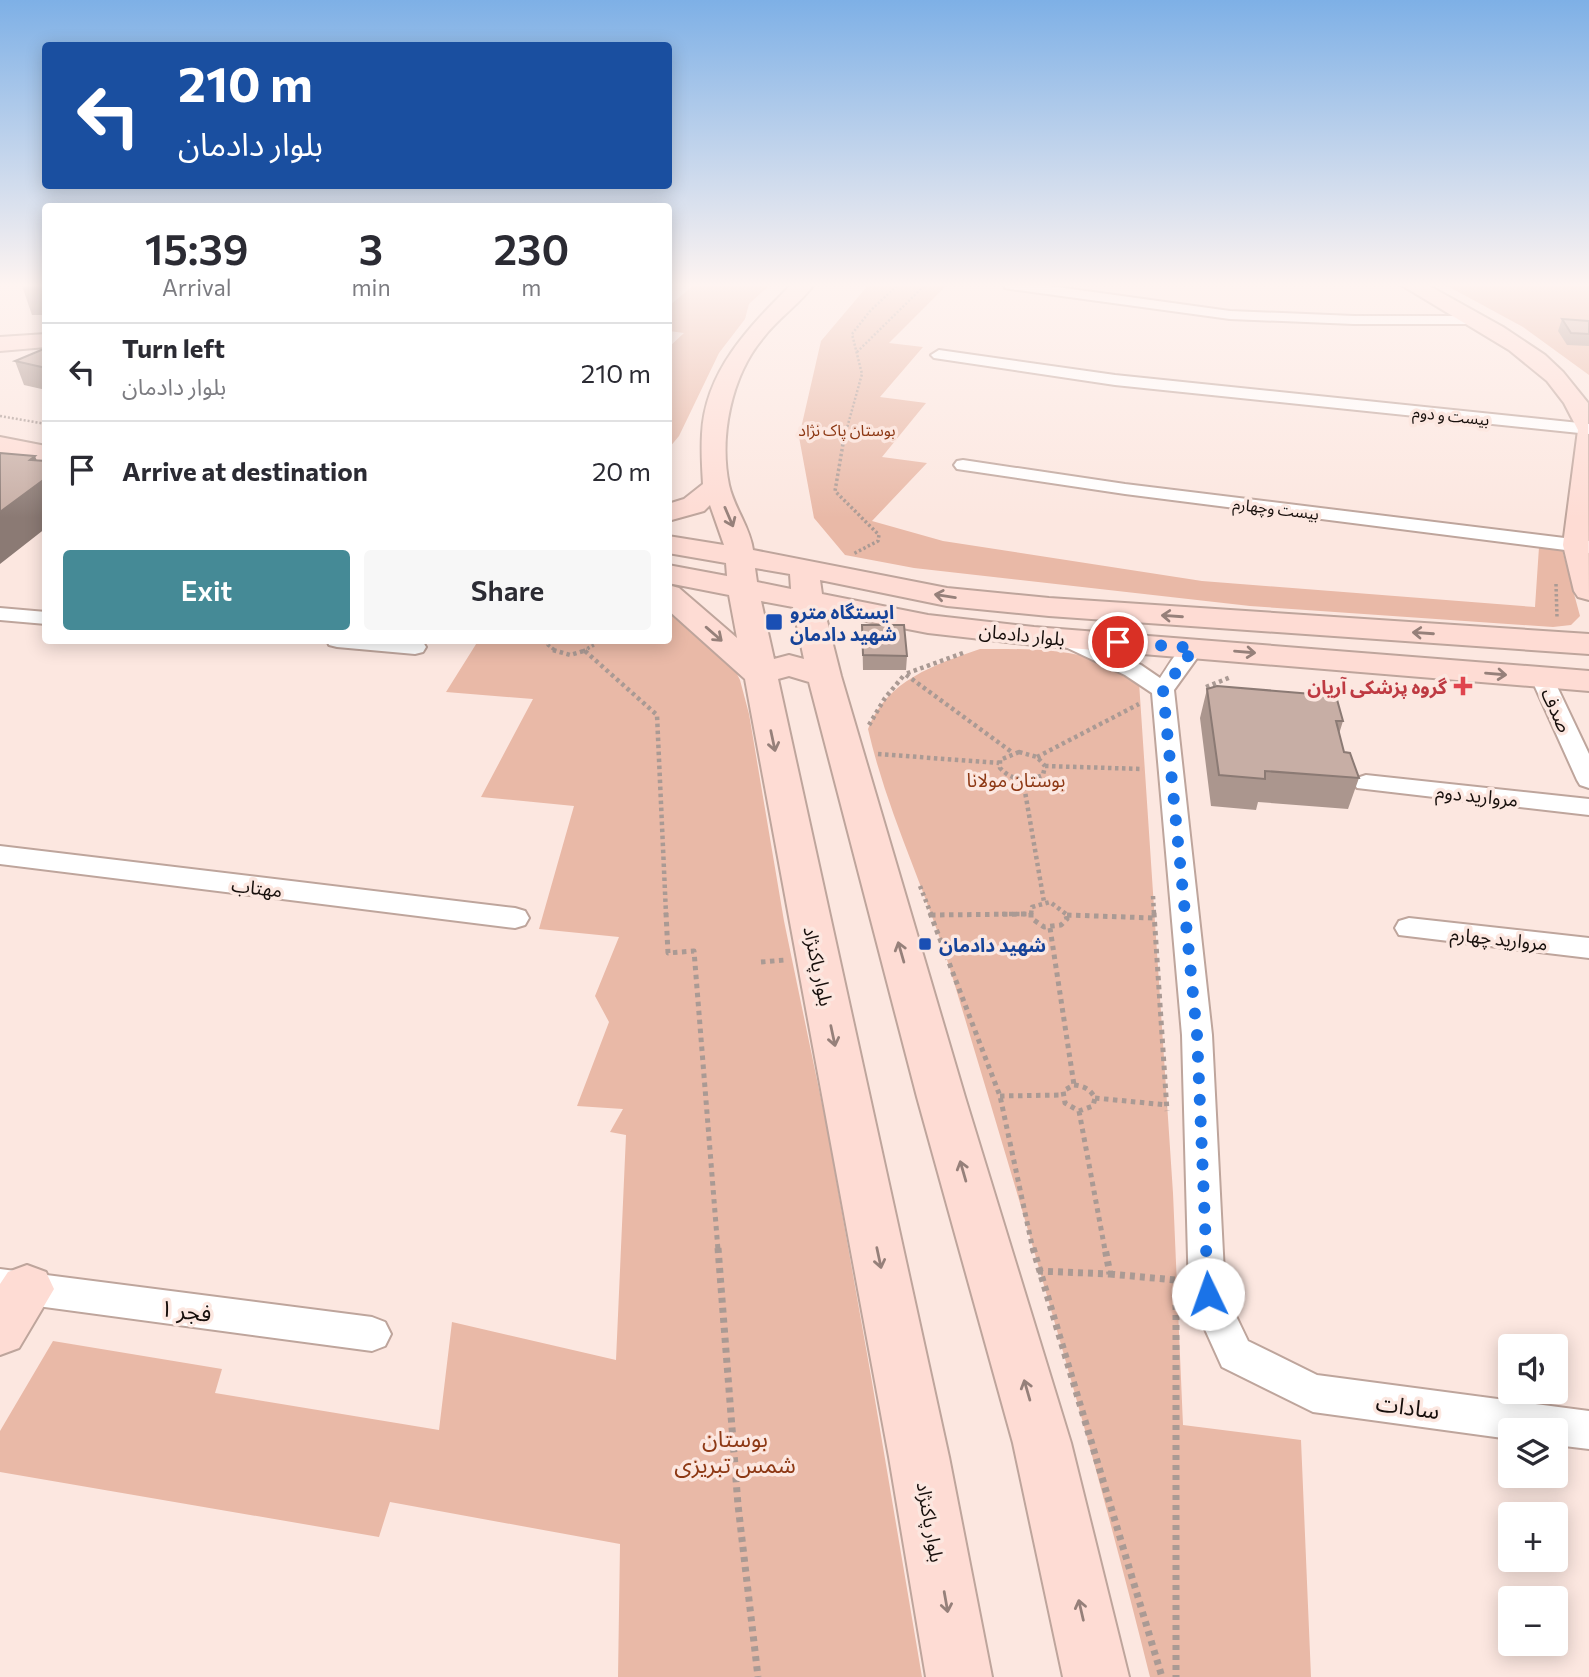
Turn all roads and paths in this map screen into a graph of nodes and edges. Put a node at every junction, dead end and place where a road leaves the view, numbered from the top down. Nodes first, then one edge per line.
1 (738, 361) edge
2 (859, 361) edge
3 (983, 361) edge
4 (1535, 361) edge
5 (1559, 361) edge
6 (1589, 390) edge
7 (0, 416) edge
8 (42, 423) edge
9 (1589, 430) edge
10 (0, 445) edge
11 (38, 453) edge
12 (0, 459) edge
13 (963, 464) dead end
14 (716, 486) junction
15 (672, 512) edge
16 (1549, 542) junction
17 (672, 545) edge
18 (1583, 546) edge
19 (740, 557) junction
20 (842, 560) dead end
21 (804, 568) junction
22 (672, 575) edge
23 (743, 589) junction
24 (1589, 591) edge
25 (672, 598) edge
26 (807, 601) junction
27 (0, 614) edge
28 (42, 618) edge
29 (1558, 622) dead end
30 (928, 624) junction
31 (1067, 639) junction
32 (389, 644) edge
33 (548, 644) edge
34 (594, 644) edge
35 (1589, 644) edge
36 (415, 646) dead end
37 (1194, 648) junction
38 (585, 652) junction
39 (953, 655) dead end
40 (821, 665) junction
41 (759, 674) junction
42 (905, 674) junction
43 (1542, 678) junction
44 (1589, 681) edge
45 (1132, 692) dead end
46 (1152, 696) junction
47 (1142, 716) dead end
48 (868, 729) dead end
49 (1013, 753) junction
50 (1143, 755) dead end
51 (1037, 757) junction
52 (999, 763) junction
53 (878, 766) dead end
54 (1045, 766) junction
55 (1143, 769) junction
56 (1023, 780) junction
57 (1589, 780) edge
58 (1144, 782) dead end
59 (1366, 783) dead end
60 (1589, 807) edge
61 (0, 855) edge
62 (918, 878) dead end
63 (1152, 891) dead end
64 (1044, 902) junction
65 (1030, 914) junction
66 (931, 915) junction
67 (1067, 915) junction
68 (515, 918) dead end
69 (1154, 918) junction
70 (1050, 928) junction
71 (1409, 928) dead end
72 (1589, 948) edge
73 (1074, 1085) junction
74 (1062, 1095) junction
75 (1000, 1096) junction
76 (1096, 1098) junction
77 (1167, 1105) junction
78 (1079, 1111) junction
79 (1167, 1119) dead end
80 (1175, 1267) dead end
81 (1038, 1271) junction
82 (1110, 1274) junction
83 (1176, 1280) junction
84 (9, 1301) edge
85 (372, 1334) dead end
86 (1589, 1430) edge
87 (758, 1677) edge
88 (959, 1677) edge
89 (1096, 1677) edge
90 (1162, 1677) edge
91 (1176, 1677) edge

1 - 14 main road, بلوار پاکنژاد
2 - 20 path
3 - 9 street, بیست و دوم
4 - 9 main road
5 - 6 main road
7 - 8 path
9 - 18 main road
10 - 11 main road
11 - 12 main road
13 - 16 street, بیست وچهارم
14 - 15 main road
14 -> 19 main road, بلوار پاکنژاد
16 - 18 street, بیست وچهارم
16 - 29 path
17 - 19 main road, بلوار دادمان
18 - 24 main road
19 - 21 main road, بلوار دادمان
19 - 23 main road, بلوار پاکنژاد
21 - 26 main road
35 -> 21 main road, بلوار دادمان
22 - 23 main road, بلوار دادمان
23 - 26 main road, بلوار دادمان
23 - 41 main road, بلوار پاکنژاد
25 -> 41 main road
26 - 30 main road, بلوار دادمان
26 - 40 main road
27 - 28 street
30 - 31 main road, بلوار دادمان
30 - 40 main road
31 - 37 main road, بلوار دادمان
31 - 46 street
32 - 36 street
33 - 38 path
34 - 38 path
37 -> 43 main road, بلوار دادمان
37 - 46 street
38 - 87 path
39 - 42 path
40 - 41 main road
89 -> 40 main road
41 -> 88 main road, بلوار پاکنژاد
42 - 48 path
42 - 49 path
43 - 44 main road, بلوار دادمان
43 - 57 street, صدف
45 - 46 path
46 - 47 path
46 - 51 path
46 - 86 street, سادات
49 - 51 path
49 - 52 path
50 - 55 path
51 - 54 path
52 - 53 path
52 - 56 path
54 - 55 path
54 - 56 path
55 - 58 path
56 - 64 path
59 - 60 street, مروارید دوم
61 - 68 street, مهتاب
62 - 66 path
63 - 69 path
64 - 65 path
64 - 67 path
65 - 66 path
65 - 70 path
66 - 75 path
67 - 69 path
67 - 70 path
69 - 77 path
70 - 73 path
71 - 72 street, مروارید چهارم
73 - 74 path
73 - 76 path
74 - 75 path
74 - 78 path
75 - 81 path
76 - 77 path
76 - 78 path
77 - 79 path
78 - 82 path
80 - 83 path
81 - 82 path
81 - 90 path
82 - 83 path
83 - 91 path
84 - 85 street, فجر ۱

